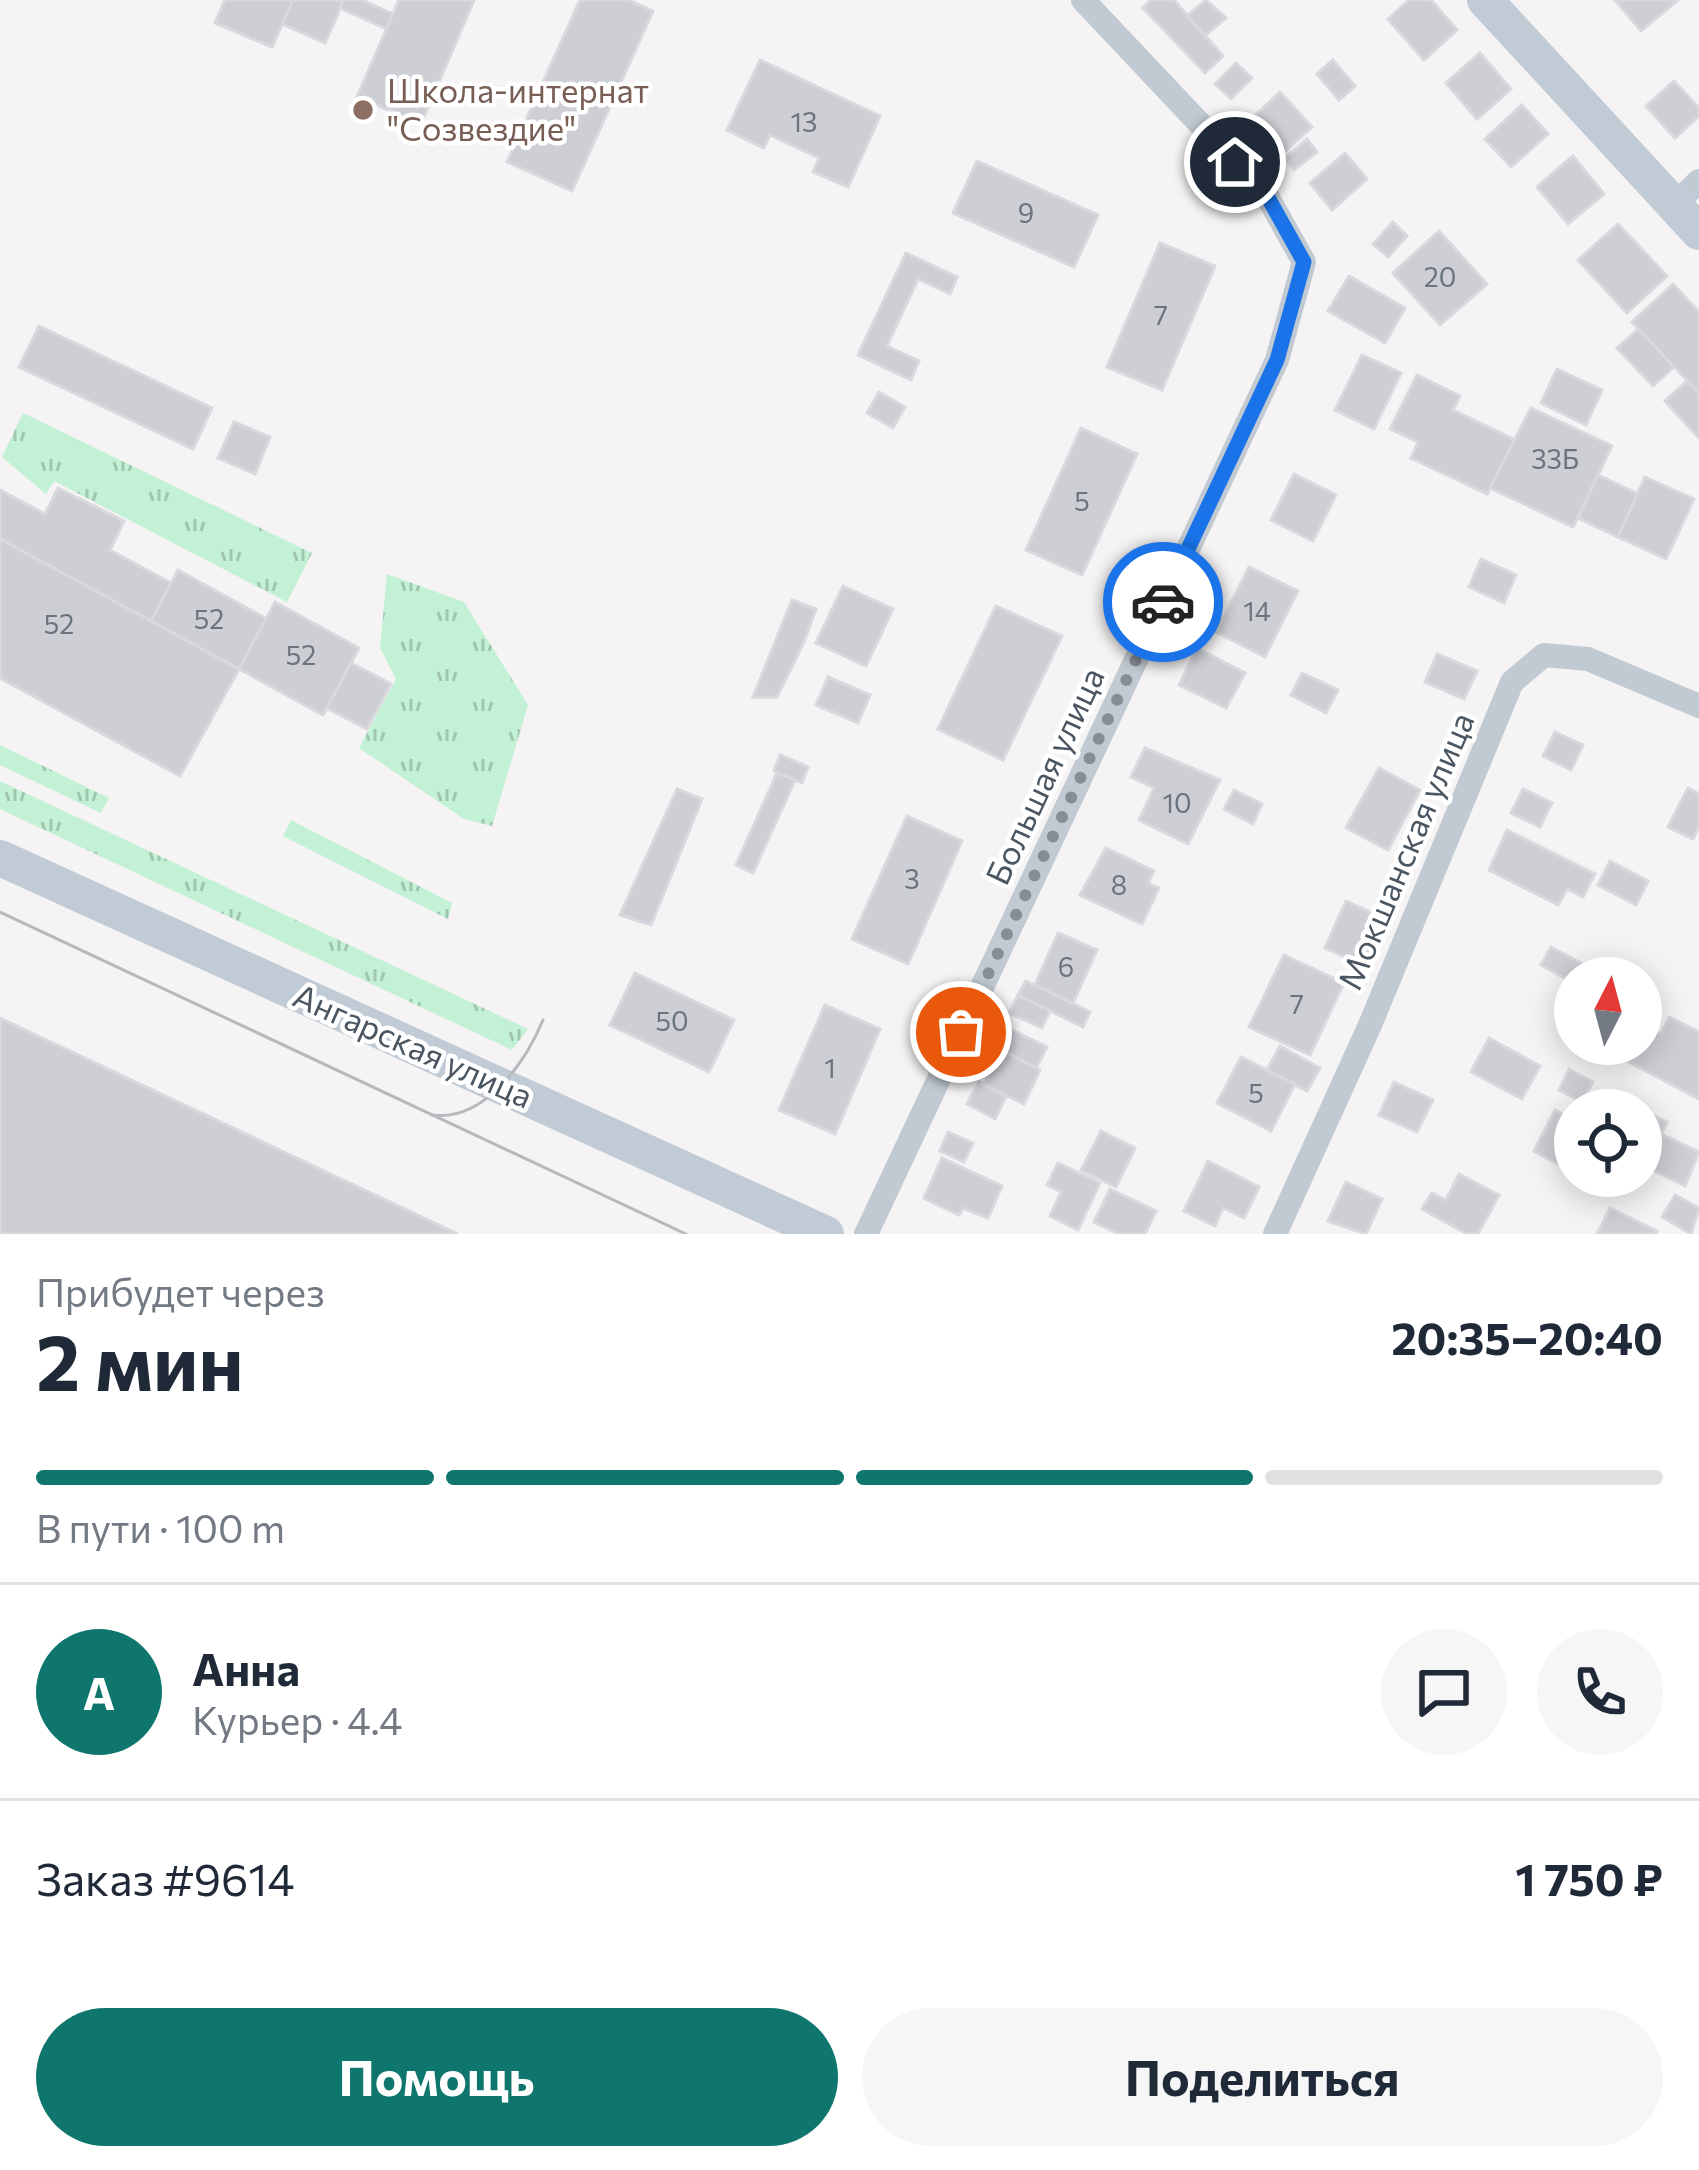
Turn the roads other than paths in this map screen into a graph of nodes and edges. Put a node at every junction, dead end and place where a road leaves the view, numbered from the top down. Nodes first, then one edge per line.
1 (1083, 0) edge
2 (1485, 0) edge
3 (1691, 206) edge
4 (1699, 706) edge
5 (0, 859) edge
6 (826, 1234) edge
7 (866, 1234) edge
8 (1276, 1234) edge

1 - 7 street, Большая улица
2 - 3 main road
4 - 8 street, Мокшанская улица
5 - 6 main road, Ангарская улица

